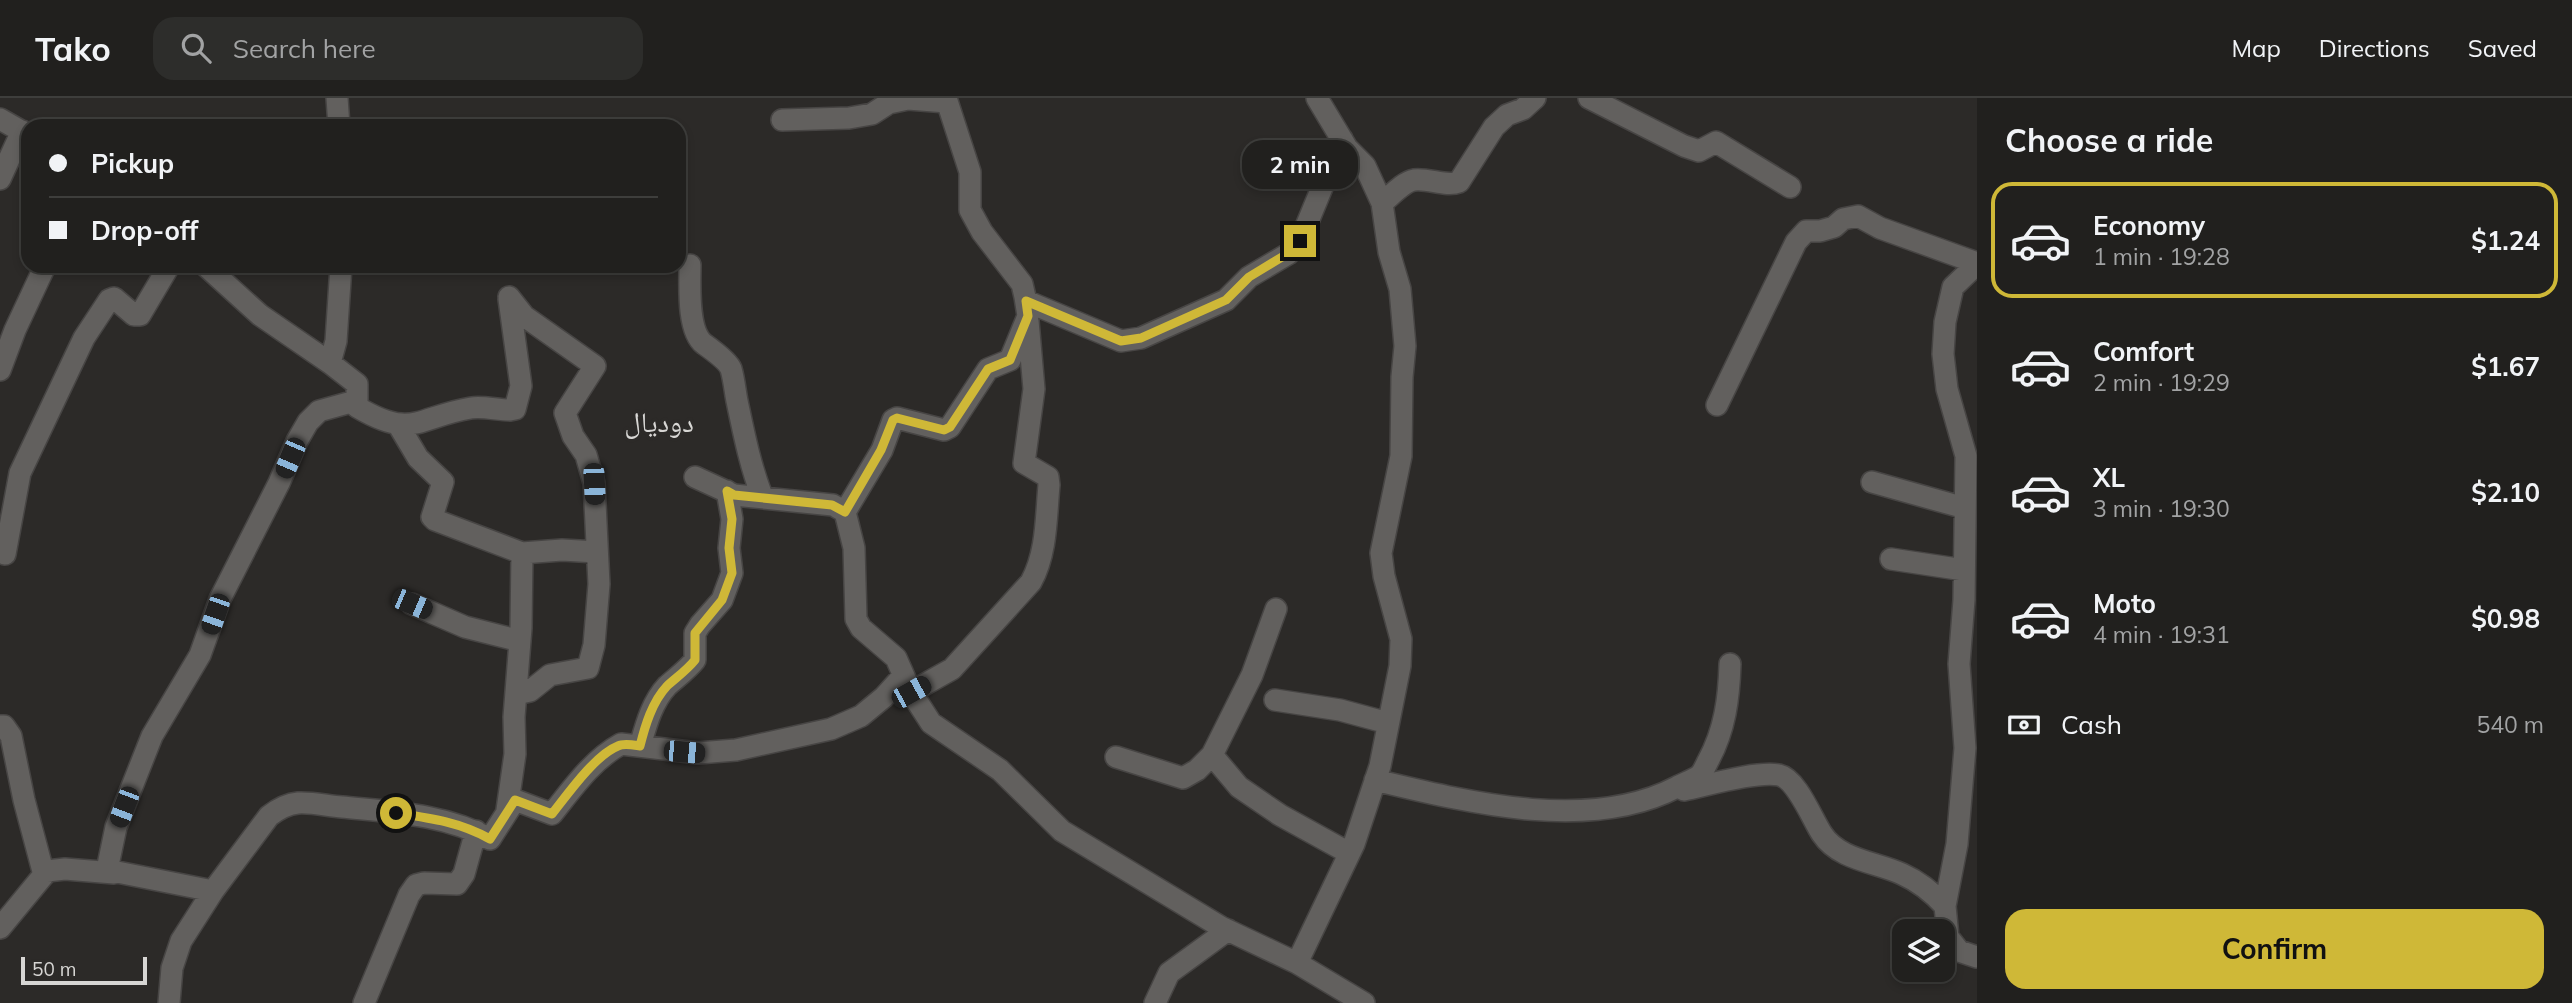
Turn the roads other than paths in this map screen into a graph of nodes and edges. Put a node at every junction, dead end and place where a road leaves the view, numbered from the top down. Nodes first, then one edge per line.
1 (337, 98) edge
2 (1317, 98) edge
3 (1535, 98) edge
4 (1589, 98) edge
5 (946, 100) edge
6 (0, 119) edge
7 (338, 119) edge
8 (782, 120) dead end
9 (21, 131) edge
10 (1342, 139) junction
11 (21, 140) edge
12 (0, 179) edge
13 (1790, 187) dead end
14 (1382, 203) junction
15 (1977, 264) edge
16 (690, 265) dead end
17 (42, 273) edge
18 (165, 273) edge
19 (214, 273) edge
20 (341, 273) edge
21 (1027, 308) junction
22 (330, 363) junction
23 (0, 370) edge
24 (355, 401) junction
25 (1717, 405) dead end
26 (399, 426) junction
27 (695, 477) dead end
28 (1872, 482) dead end
29 (727, 491) junction
30 (762, 496) junction
31 (1965, 508) junction
32 (845, 512) junction
33 (597, 552) junction
34 (522, 553) junction
35 (5, 554) dead end
36 (1891, 559) dead end
37 (1964, 570) junction
38 (412, 604) dead end
39 (1276, 609) dead end
40 (520, 641) junction
41 (1730, 664) dead end
42 (907, 684) junction
43 (516, 694) junction
44 (1275, 700) dead end
45 (1388, 723) junction
46 (0, 726) edge
47 (640, 746) junction
48 (1212, 755) junction
49 (1116, 757) dead end
50 (1375, 780) junction
51 (1662, 795) junction
52 (507, 810) junction
53 (483, 835) junction
54 (1349, 853) junction
55 (114, 873) junction
56 (44, 875) junction
57 (213, 891) junction
58 (1945, 906) junction
59 (0, 929) edge
60 (1228, 930) junction
61 (1977, 957) edge
62 (1297, 964) junction
63 (169, 1003) edge
64 (364, 1003) edge
65 (1155, 1003) edge
66 (1364, 1003) edge

1 - 7 street
2 - 10 street
3 - 14 street
4 - 13 street
5 - 8 street
5 - 21 street
6 - 9 street
10 - 14 street
10 - 21 street
11 - 12 street
14 - 45 street
15 - 25 street
15 - 31 street
16 - 30 street
17 - 23 street
18 - 35 street
19 - 22 street
20 - 22 street
21 - 32 street
21 - 42 street
22 - 24 street
24 - 26 street
24 - 55 street
26 - 33 street
26 - 34 street
27 - 29 street
28 - 31 street
29 - 30 street
29 - 47 street
30 - 32 street
31 - 37 street
32 - 42 street
33 - 34 street
33 - 43 street
34 - 40 street
36 - 37 street
37 - 58 street
38 - 40 street
39 - 48 street
40 - 43 street
41 - 51 street
42 - 47 street
42 - 60 street
43 - 52 street
44 - 45 street
45 - 50 street
46 - 56 street
47 - 52 street
48 - 49 street
48 - 54 street
50 - 51 street
50 - 54 street
51 - 58 street
52 - 53 street
53 - 57 street
53 - 64 street
54 - 62 street
55 - 56 street
55 - 57 street
56 - 59 street
57 - 63 street
58 - 61 street
60 - 62 street
60 - 65 street
62 - 66 street

